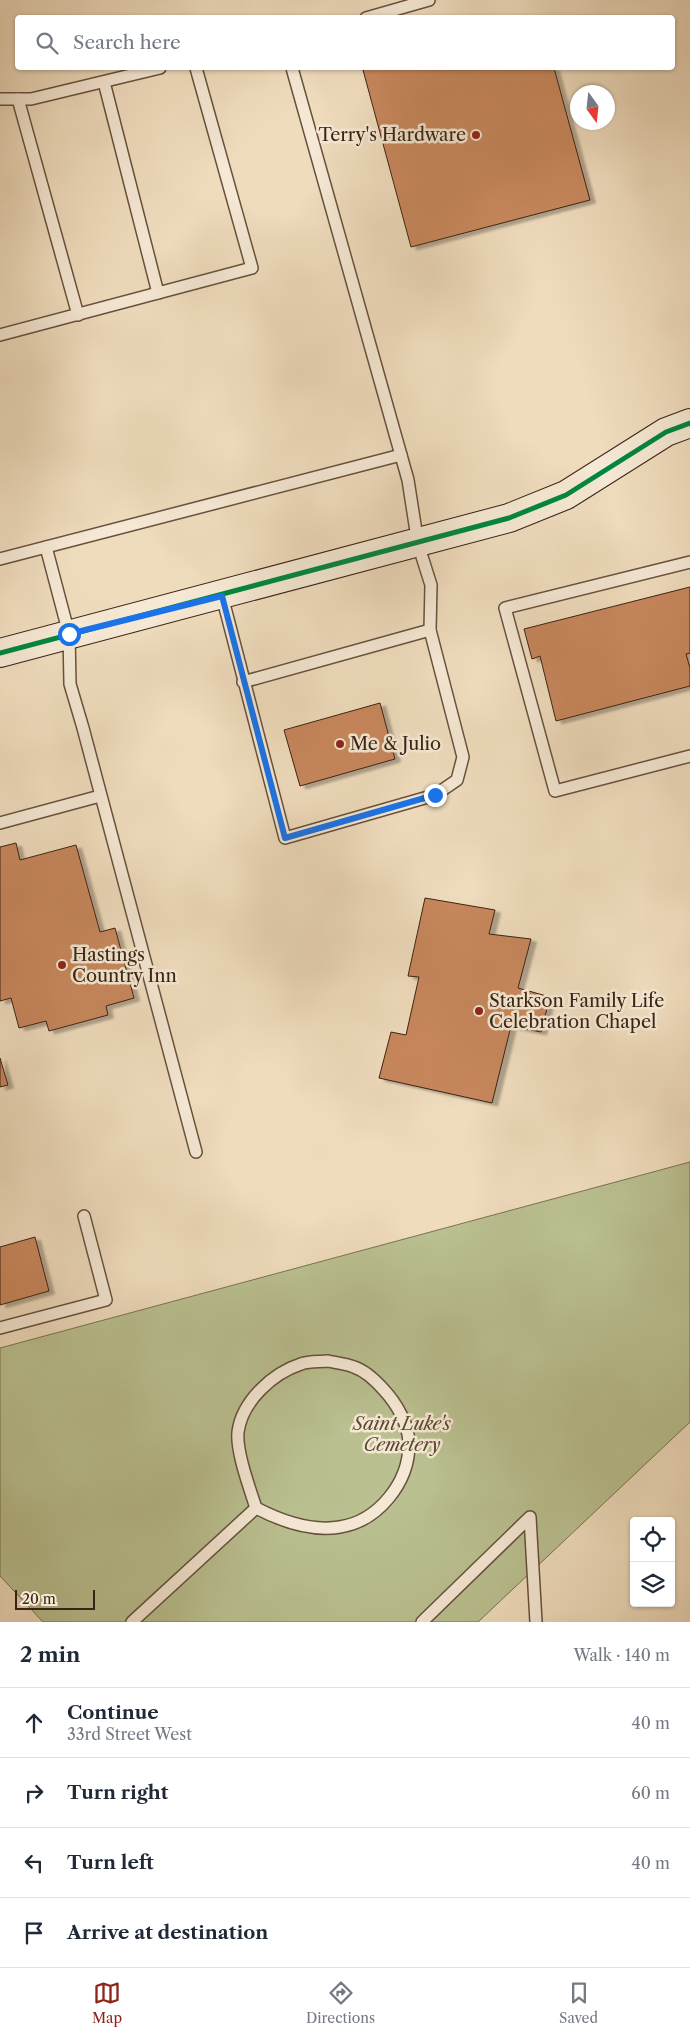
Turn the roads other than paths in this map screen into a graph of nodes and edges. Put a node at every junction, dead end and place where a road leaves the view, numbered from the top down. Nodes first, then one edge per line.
1 (429, 0) edge
2 (376, 15) edge
3 (152, 70) edge
4 (197, 70) edge
5 (293, 70) edge
6 (104, 82) junction
7 (0, 99) edge
8 (18, 99) junction
9 (158, 293) junction
10 (78, 314) junction
11 (0, 335) edge
12 (690, 423) edge
13 (401, 455) junction
14 (418, 544) junction
15 (46, 547) junction
16 (0, 559) edge
17 (690, 562) edge
18 (222, 596) junction
19 (430, 630) junction
20 (69, 634) junction
21 (0, 653) edge
22 (243, 682) junction
23 (690, 756) edge
24 (100, 796) junction
25 (0, 823) edge
26 (196, 1152) dead end
27 (84, 1216) dead end
28 (0, 1328) edge
29 (256, 1508) junction
30 (132, 1622) edge
31 (422, 1622) edge
32 (536, 1622) edge

1 - 2 lane
3 - 6 lane
4 - 9 lane
5 - 13 lane
6 - 8 lane
6 - 9 lane
7 - 8 lane
8 - 10 lane
9 - 10 lane
10 - 11 lane
12 - 14 street
13 - 14 lane
13 - 15 lane
14 - 18 street
14 - 19 lane
15 - 16 lane
15 - 20 lane
17 - 23 lane
18 - 20 street
18 - 22 lane
19 - 22 lane
19 - 22 lane
20 - 21 street
20 - 24 lane
24 - 25 lane
24 - 26 lane
27 - 28 lane
29 - 29 lane
29 - 30 lane
31 - 32 lane

